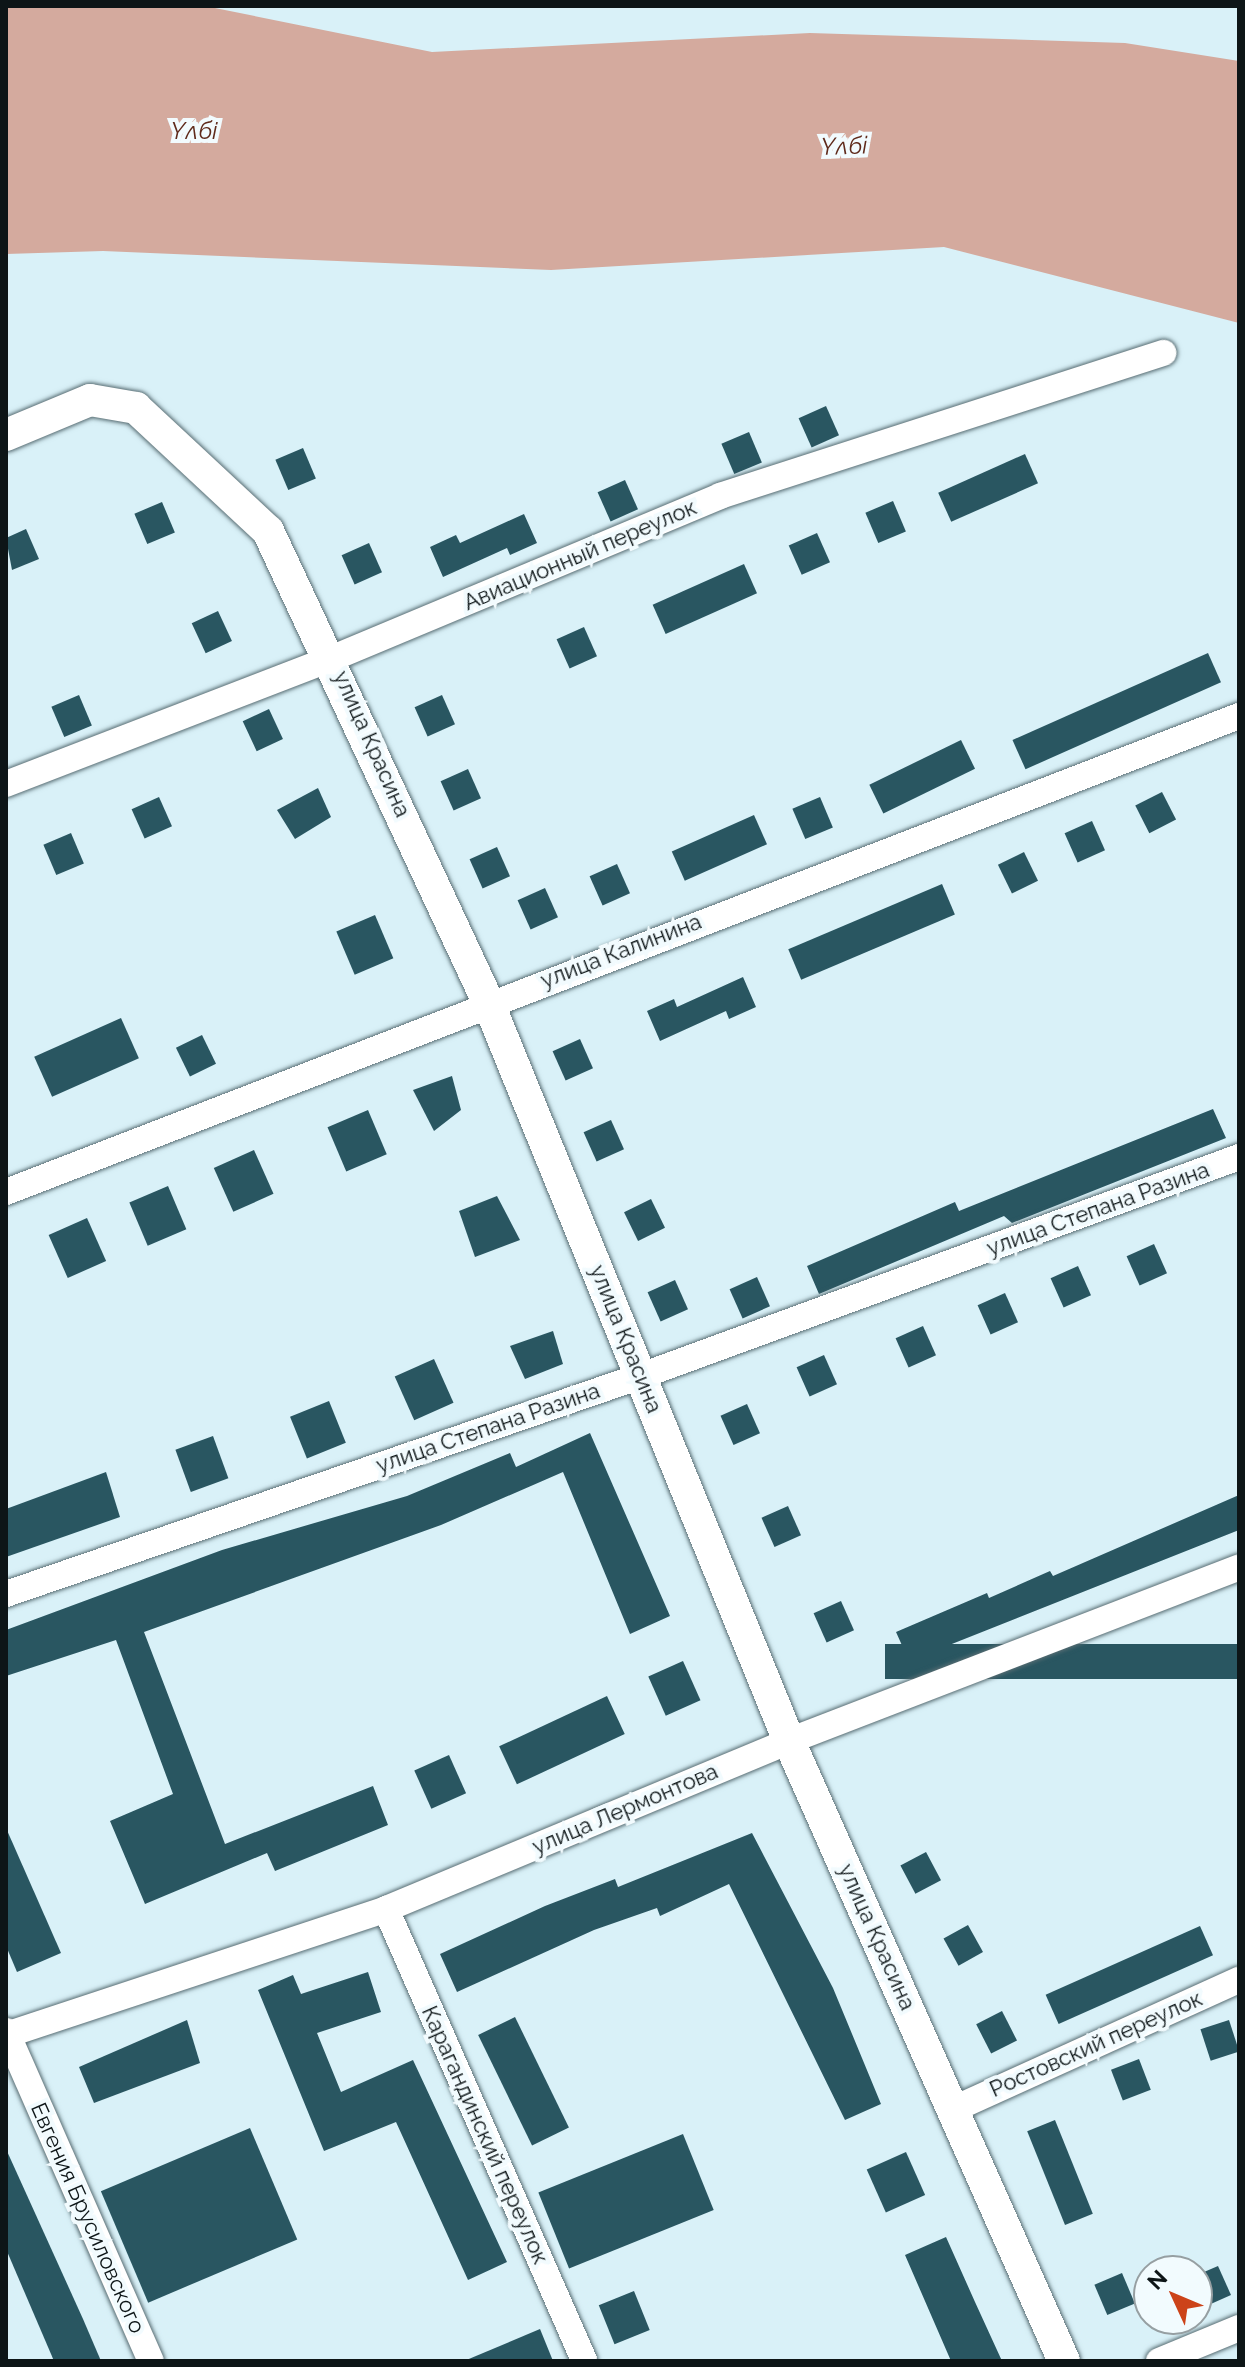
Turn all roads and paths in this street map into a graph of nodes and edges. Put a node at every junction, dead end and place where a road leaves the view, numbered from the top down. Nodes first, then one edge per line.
1 (1163, 353) dead end
2 (6, 435) edge
3 (333, 658) junction
4 (1239, 716) edge
5 (6, 784) edge
6 (488, 1002) junction
7 (1239, 1157) edge
8 (6, 1192) edge
9 (641, 1376) junction
10 (1239, 1567) edge
11 (6, 1594) edge
12 (789, 1741) junction
13 (386, 1909) junction
14 (1239, 1980) edge
15 (6, 2034) edge
16 (954, 2109) junction
17 (1239, 2328) edge
18 (151, 2361) edge
19 (584, 2361) edge
20 (1064, 2361) edge
21 (1159, 2361) edge

1 - 3 street, Авиационный переулок
2 - 3 street, улица Красина
3 - 5 street, Авиационный переулок
3 - 6 street, улица Красина
4 - 6 street, улица Калинина
6 - 8 street, улица Калинина
6 - 9 street, улица Красина
7 - 9 street, улица Степана Разина
9 - 11 street, улица Степана Разина
9 - 12 street, улица Красина
10 - 12 street, улица Лермонтова
12 - 13 street, улица Лермонтова
12 - 16 street, улица Красина
13 - 15 street, улица Лермонтова
13 - 19 street, Карагандинский переулок
14 - 16 street, Ростовский переулок
15 - 18 street, Евгения Брусиловского
16 - 20 street, улица Красина
17 - 21 street

